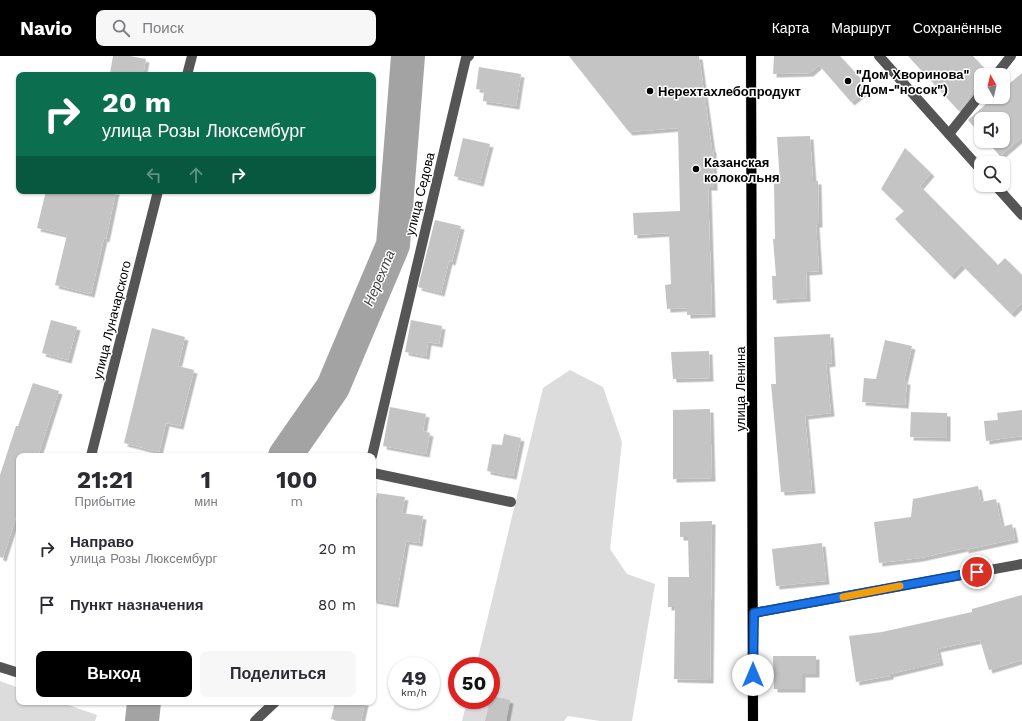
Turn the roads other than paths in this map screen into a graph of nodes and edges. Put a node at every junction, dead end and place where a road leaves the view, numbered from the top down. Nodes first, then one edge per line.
1 (192, 56) edge
2 (469, 56) edge
3 (751, 56) edge
4 (879, 56) edge
5 (1011, 56) edge
6 (1002, 68) edge
7 (188, 72) edge
8 (974, 103) edge
9 (949, 134) junction
10 (974, 162) edge
11 (1001, 192) edge
12 (157, 194) edge
13 (1022, 215) edge
14 (92, 453) edge
15 (373, 453) edge
16 (376, 474) edge
17 (511, 502) dead end
18 (1022, 564) edge
19 (754, 613) junction
20 (0, 667) edge
21 (16, 672) edge
22 (272, 705) edge
23 (255, 721) edge
24 (753, 721) edge

1 - 7 street
2 - 15 street, улица Седова
3 - 19 main road, улица Ленина
4 - 9 street
5 - 6 street
8 - 9 street
9 - 10 street
11 - 13 street
12 - 14 street, улица Луначарского
16 - 17 street
18 - 19 street
19 - 24 main road, улица Ленина
20 - 21 street
22 - 23 street

